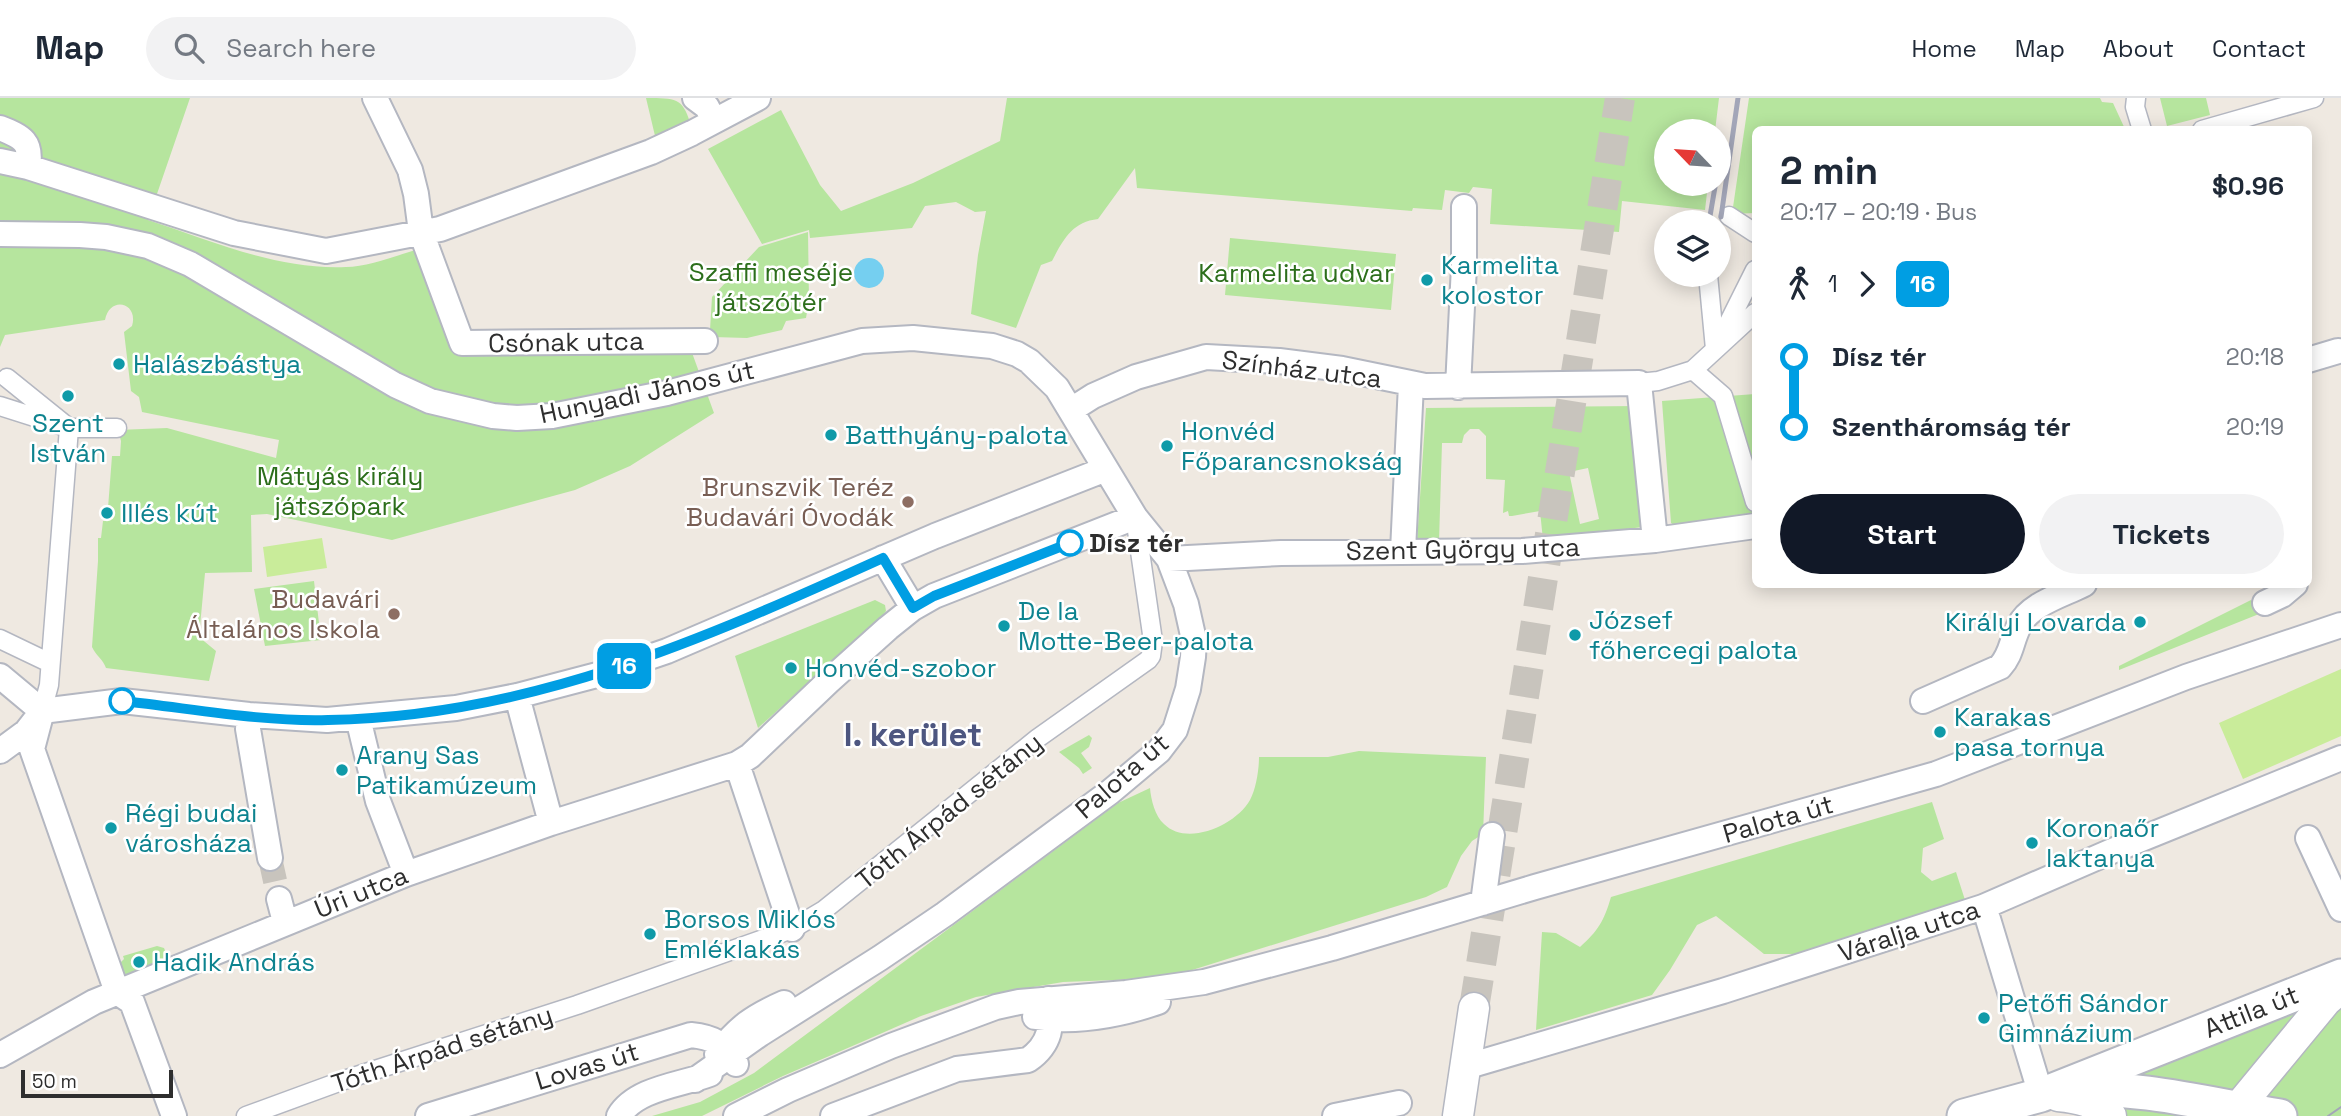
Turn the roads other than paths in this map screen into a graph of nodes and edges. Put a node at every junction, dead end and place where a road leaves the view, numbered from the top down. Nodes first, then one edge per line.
1 (375, 98) edge
2 (695, 98) edge
3 (758, 98) edge
4 (2136, 98) edge
5 (2314, 98) edge
6 (714, 121) junction
7 (2244, 124) edge
8 (2141, 126) edge
9 (0, 128) edge
10 (8, 162) edge
11 (1464, 207) dead end
12 (1731, 217) edge
13 (1752, 231) edge
14 (421, 232) junction
15 (0, 234) edge
16 (1752, 276) edge
17 (1710, 287) edge
18 (1752, 316) edge
19 (705, 341) dead end
20 (1716, 349) junction
21 (2338, 351) dead end
22 (2312, 359) edge
23 (1693, 370) junction
24 (7, 378) dead end
25 (1639, 383) junction
26 (1411, 384) junction
27 (1458, 387) junction
28 (0, 406) edge
29 (1072, 410) junction
30 (69, 428) junction
31 (117, 428) dead end
32 (1106, 469) junction
33 (1752, 492) edge
34 (1135, 517) junction
35 (1752, 526) edge
36 (1655, 540) junction
37 (1403, 551) junction
38 (883, 558) junction
39 (1169, 559) junction
40 (2076, 588) edge
41 (2290, 588) edge
42 (2266, 603) dead end
43 (913, 608) junction
44 (2341, 625) edge
45 (0, 639) edge
46 (50, 663) junction
47 (0, 676) edge
48 (517, 695) junction
49 (1923, 701) dead end
50 (42, 711) junction
51 (249, 715) junction
52 (358, 719) junction
53 (0, 751) edge
54 (2341, 758) edge
55 (737, 764) junction
56 (551, 823) junction
57 (1492, 835) dead end
58 (2308, 838) dead end
59 (270, 858) tunnel mouth
60 (405, 874) junction
61 (1483, 903) junction
62 (2341, 909) edge
63 (1988, 919) dead end
64 (792, 929) junction
65 (2341, 976) edge
66 (2341, 988) edge
67 (117, 992) junction
68 (1474, 1008) tunnel mouth
69 (1050, 1010) junction
70 (0, 1055) edge
71 (731, 1055) junction
72 (1465, 1067) junction
73 (2041, 1095) junction
74 (1399, 1103) dead end
75 (2234, 1113) edge
76 (174, 1116) edge
77 (246, 1116) edge
78 (428, 1116) edge
79 (618, 1116) edge
80 (736, 1116) edge
81 (833, 1116) edge
82 (1335, 1116) edge
83 (1458, 1116) edge
84 (1964, 1116) edge
85 (2111, 1116) edge
86 (2280, 1116) edge

1 - 14 street
2 - 6 street
3 - 6 street
4 - 8 street
5 - 7 street
6 - 14 street
9 - 10 street
10 - 14 street
11 - 27 street
12 - 13 street
14 - 19 street, Csónak utca
15 - 29 street, Hunyadi János út
16 - 20 street
17 - 20 street
18 - 20 street
20 - 23 street
21 - 22 street
23 - 25 street
23 - 33 street
24 - 30 street
25 - 27 street, Színház utca
25 - 36 street
26 - 27 street, Színház utca
26 - 29 street, Színház utca
26 - 37 street
28 - 30 street
29 - 32 street, Hunyadi János út
30 - 31 street
30 - 46 street
32 - 34 street
32 - 38 street
34 - 39 street, Palota út
34 - 43 street
34 - 64 street, Tóth Árpád sétány
35 - 36 street, Szent György utca
36 - 37 street, Szent György utca
37 - 39 street, Szent György utca
38 - 43 street
38 - 48 street
39 - 71 street, Palota út
40 - 49 street
41 - 42 street
43 - 55 street
44 - 61 street, Palota út
45 - 46 street
46 - 50 street
47 - 50 street
48 - 52 street
48 - 56 street
50 - 51 street
50 - 53 street
50 - 67 street
51 - 52 street
51 - 59 street
52 - 60 street
54 - 72 street, Váralja utca
55 - 56 street, Úri utca
55 - 64 street
56 - 60 street, Úri utca
57 - 61 street
58 - 62 street
60 - 67 street, Úri utca
61 - 69 street, Palota út
63 - 73 street
64 - 77 street, Tóth Árpád sétány
65 - 73 main road, Attila út
66 - 75 street
67 - 70 street, Úri utca
67 - 76 street
68 - 72 street
69 - 80 street, Palota út
69 - 81 street
71 - 78 street, Lovas út
71 - 79 street, Palota út
72 - 83 street
73 - 75 main road
73 - 84 main road, Attila út
73 - 85 street
74 - 82 street
75 - 86 main road

